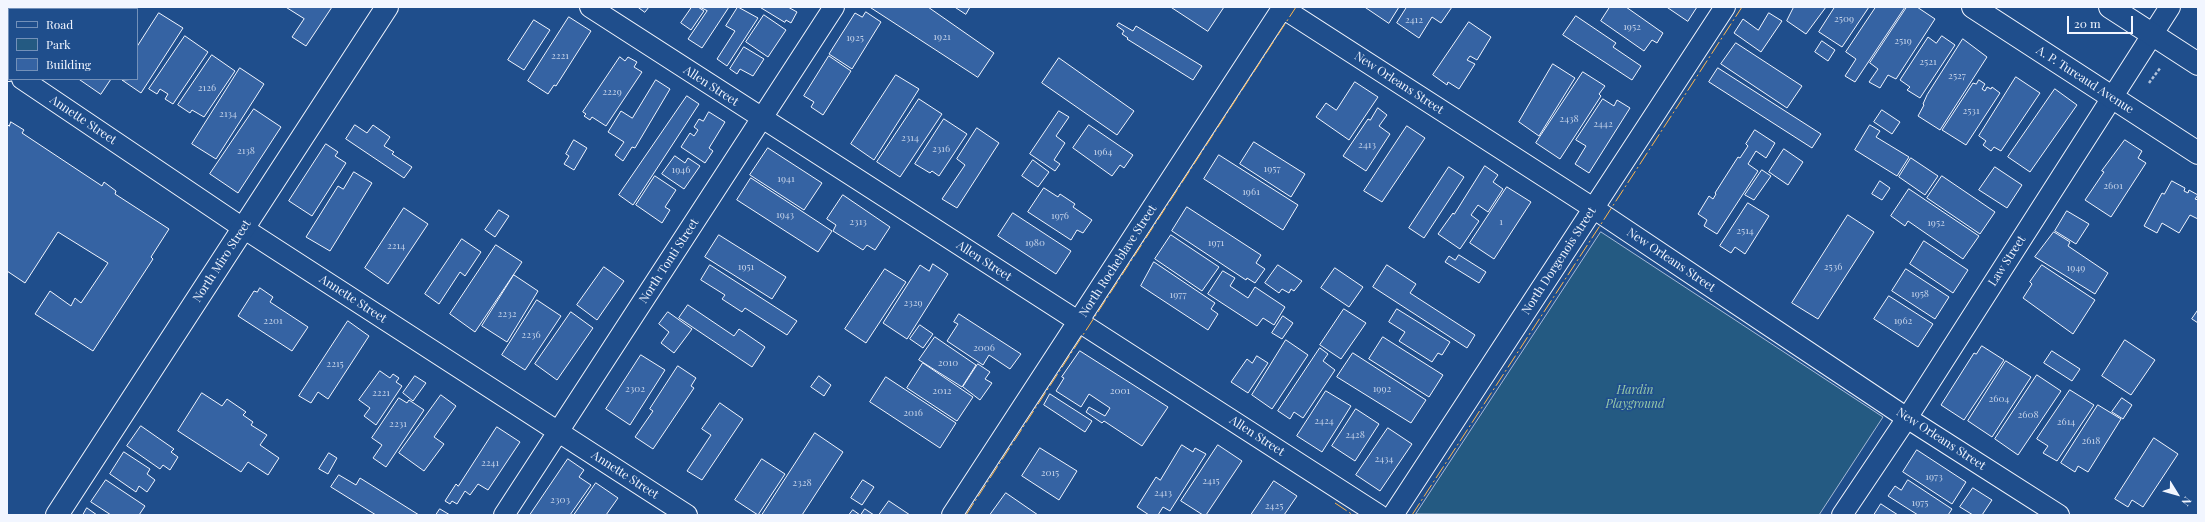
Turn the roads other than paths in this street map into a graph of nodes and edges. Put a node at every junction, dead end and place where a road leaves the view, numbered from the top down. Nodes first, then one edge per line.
1 (387, 7) edge
2 (590, 7) edge
3 (834, 7) edge
4 (1282, 7) edge
5 (1725, 7) edge
6 (1973, 7) edge
7 (2110, 7) edge
8 (2170, 7) edge
9 (2152, 34) junction
10 (2198, 64) edge
11 (23, 80) edge
12 (2112, 97) junction
13 (761, 119) junction
14 (2198, 153) edge
15 (1593, 208) junction
16 (243, 228) junction
17 (1079, 322) junction
18 (1907, 418) junction
19 (558, 432) junction
20 (57, 515) edge
21 (504, 515) edge
22 (687, 515) edge
23 (952, 515) edge
24 (1379, 515) edge
25 (1393, 515) edge
26 (1842, 515) edge
27 (2059, 515) edge

1 - 16 street, North Miro Street
2 - 13 street, Allen Street
3 - 13 street, North Tonti Street
4 - 15 street, New Orleans Street
4 - 17 street, North Rocheblave Street
5 - 15 street, North Dorgenois Street
6 - 12 street, A. P. Tureaud Avenue
7 - 9 street
8 - 9 street, Law Street
9 - 10 street
9 - 12 street, Law Street
11 - 16 street, Annette Street
12 - 14 street, A. P. Tureaud Avenue
12 - 18 street, Law Street
13 - 17 street, Allen Street
13 - 19 street, North Tonti Street
15 - 18 street, New Orleans Street
15 - 25 street, North Dorgenois Street
16 - 19 street, Annette Street
16 - 20 street, North Miro Street
17 - 23 street, North Rocheblave Street
17 - 24 street, Allen Street
18 - 26 street, Law Street
18 - 27 street, New Orleans Street
19 - 21 street, North Tonti Street
19 - 22 street, Annette Street

